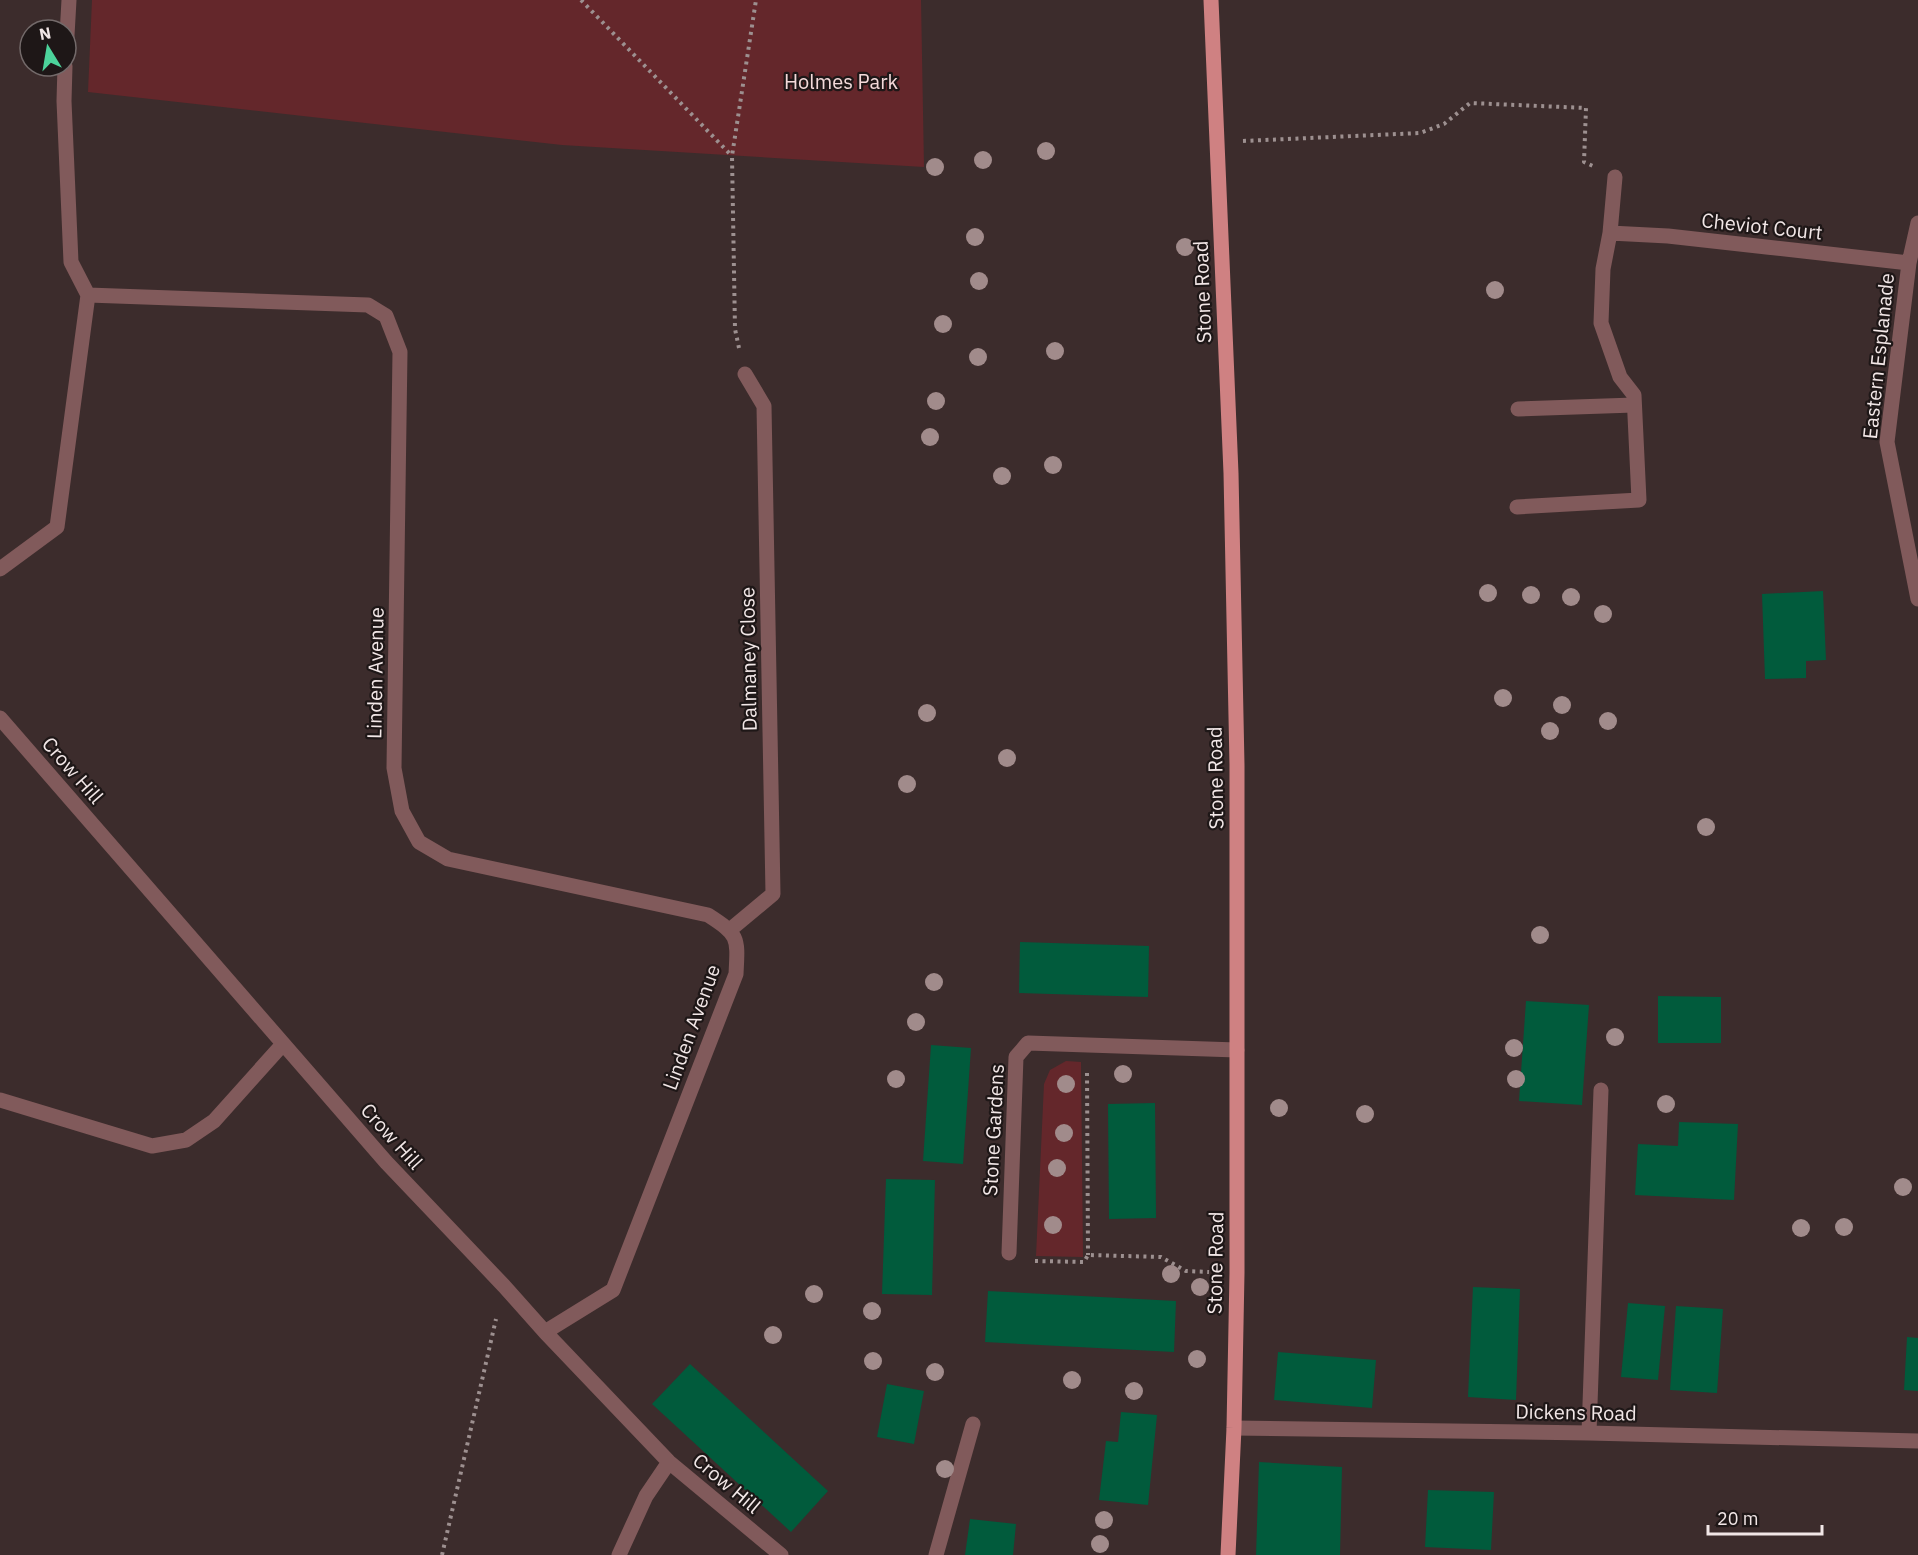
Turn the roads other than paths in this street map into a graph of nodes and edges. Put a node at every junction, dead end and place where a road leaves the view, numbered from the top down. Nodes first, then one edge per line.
1 (69, 0) edge
2 (1211, 0) edge
3 (68, 18) edge
4 (65, 78) edge
5 (1615, 177) road end
6 (1918, 223) edge
7 (1610, 232) junction
8 (1909, 263) junction
9 (88, 295) junction
10 (745, 374) road end
11 (1634, 405) junction
12 (1518, 409) dead end
13 (1516, 507) dead end
14 (0, 569) edge
15 (1918, 599) edge
16 (0, 718) edge
17 (731, 929) junction
18 (283, 1044) junction
19 (1238, 1050) junction
20 (1601, 1090) dead end
21 (0, 1100) edge
22 (1009, 1252) road end
23 (544, 1332) junction
24 (973, 1424) dead end
25 (1234, 1428) junction
26 (1589, 1433) junction
27 (1918, 1441) edge
28 (669, 1462) junction
29 (619, 1555) edge
30 (781, 1555) edge
31 (936, 1555) edge
32 (1228, 1555) edge

1 - 3 street
2 - 19 main road, Stone Road
4 - 9 street
5 - 7 street
6 - 8 street, Eastern Esplanade
7 - 8 street, Cheviot Court
7 - 11 street
8 - 15 street, Eastern Esplanade
9 - 14 street
9 - 17 street, Linden Avenue
10 - 17 street, Dalmaney Close
11 - 12 street
11 - 13 street
16 - 18 street, Crow Hill
17 - 23 street, Linden Avenue
18 - 21 street
18 - 23 street, Crow Hill
19 - 22 street, Stone Gardens
19 - 25 main road, Stone Road
20 - 26 street
23 - 28 street, Crow Hill
24 - 31 street
25 - 26 street, Dickens Road
25 - 32 main road, Stone Road
26 - 27 street, Dickens Road
28 - 29 street
28 - 30 street, Crow Hill

